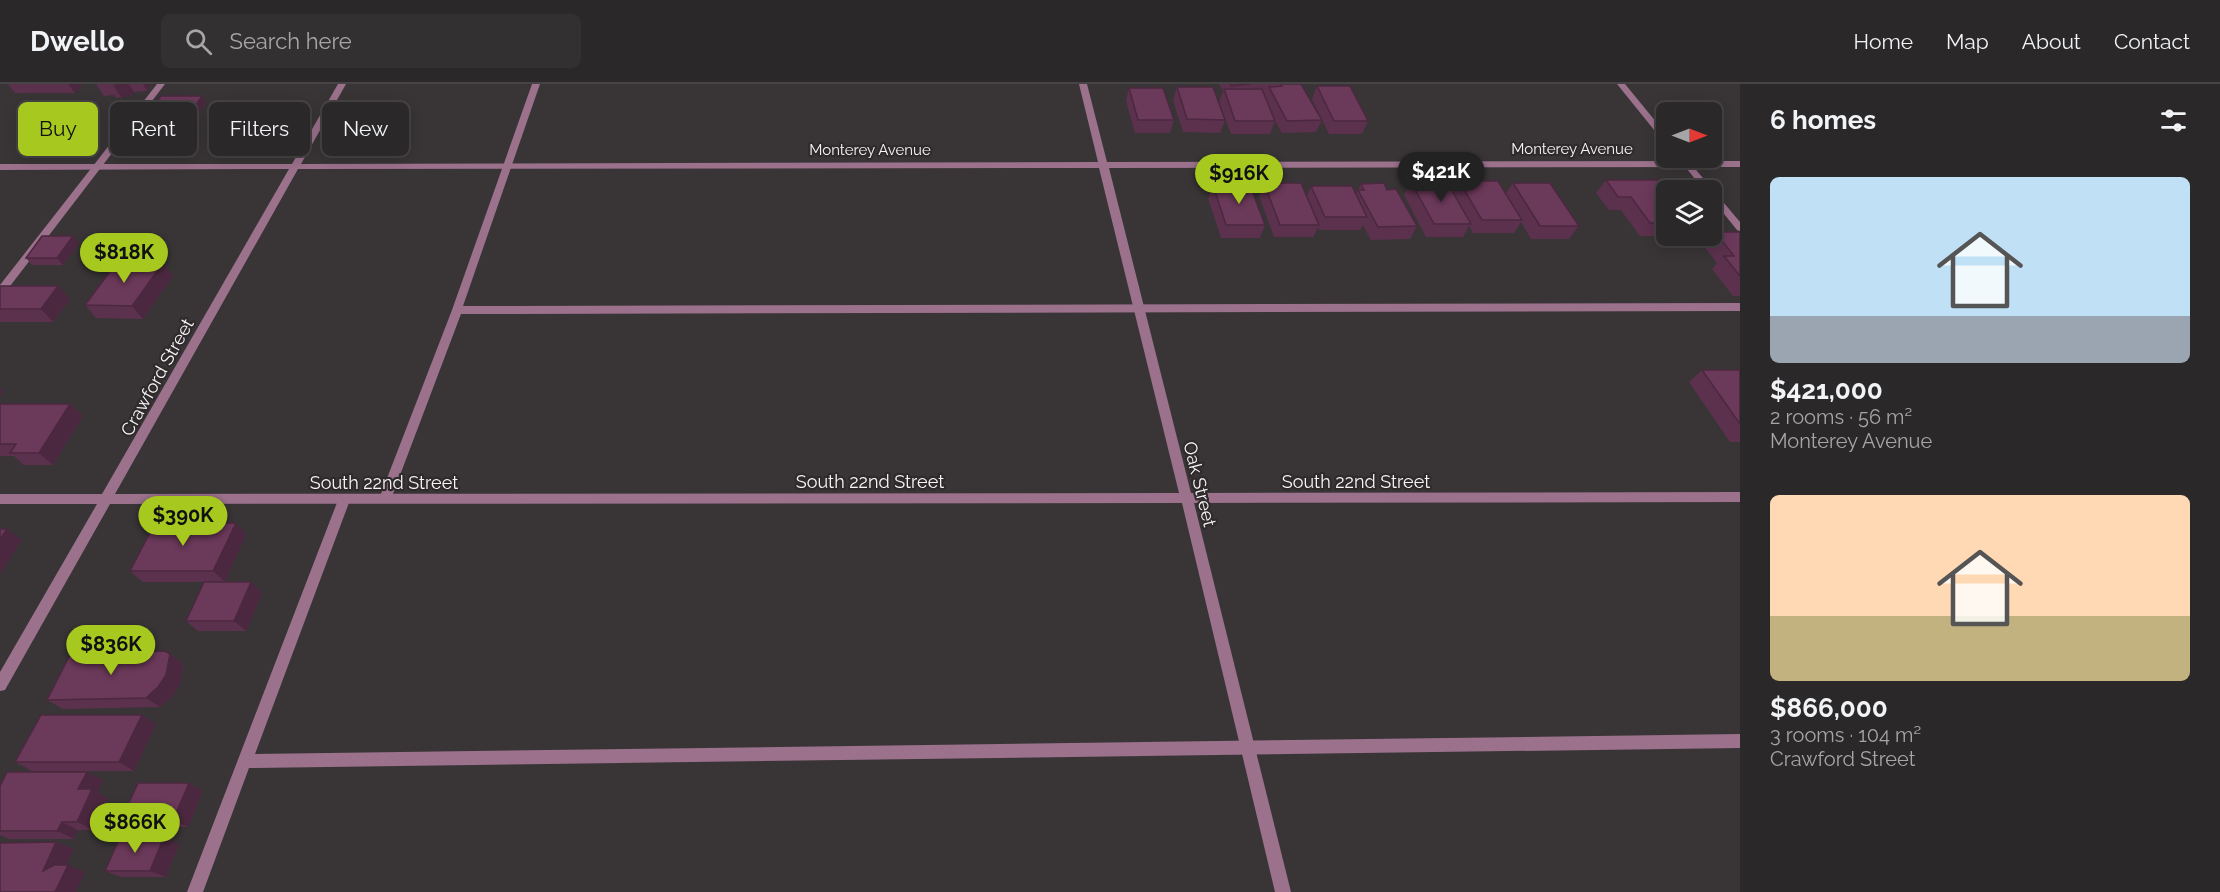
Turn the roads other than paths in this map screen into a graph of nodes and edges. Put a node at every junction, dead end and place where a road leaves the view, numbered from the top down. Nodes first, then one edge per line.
1 (160, 84) edge
2 (342, 84) edge
3 (536, 84) edge
4 (1083, 84) edge
5 (1621, 84) edge
6 (1656, 127) edge
7 (1656, 161) edge
8 (1722, 163) edge
9 (1104, 164) junction
10 (1740, 164) edge
11 (294, 166) junction
12 (507, 166) junction
13 (0, 167) edge
14 (97, 167) junction
15 (1690, 168) edge
16 (1700, 180) edge
17 (1722, 206) edge
18 (1740, 228) edge
19 (0, 292) edge
20 (1740, 307) edge
21 (1139, 308) junction
22 (457, 310) junction
23 (1740, 497) edge
24 (0, 499) edge
25 (385, 499) junction
26 (1185, 499) junction
27 (106, 500) junction
28 (344, 500) junction
29 (0, 685) edge
30 (1740, 741) edge
31 (1249, 747) junction
32 (244, 761) junction
33 (195, 892) edge
34 (1283, 892) edge

1 - 14 street
2 - 11 street, Crawford Street
3 - 12 street
4 - 9 street, Oak Street
5 - 6 street
7 - 9 street, Monterey Avenue
8 - 10 street, Monterey Avenue
9 - 12 street, Monterey Avenue
9 - 21 street, Oak Street
11 - 12 street, Monterey Avenue
11 - 14 street, Monterey Avenue
11 - 27 street, Crawford Street
12 - 22 street
13 - 14 street, Monterey Avenue
14 - 19 street
15 - 16 street
17 - 18 street
20 - 21 street
21 - 22 street
21 - 26 street, Oak Street
22 - 25 street
23 - 26 street, South 22nd Street
24 - 27 street, South 22nd Street
25 - 26 street, South 22nd Street
25 - 28 street, South 22nd Street
26 - 31 street, Oak Street
27 - 28 street, South 22nd Street
27 - 29 street, Crawford Street
28 - 32 street
30 - 31 street
31 - 32 street
31 - 34 street, Oak Street
32 - 33 street

